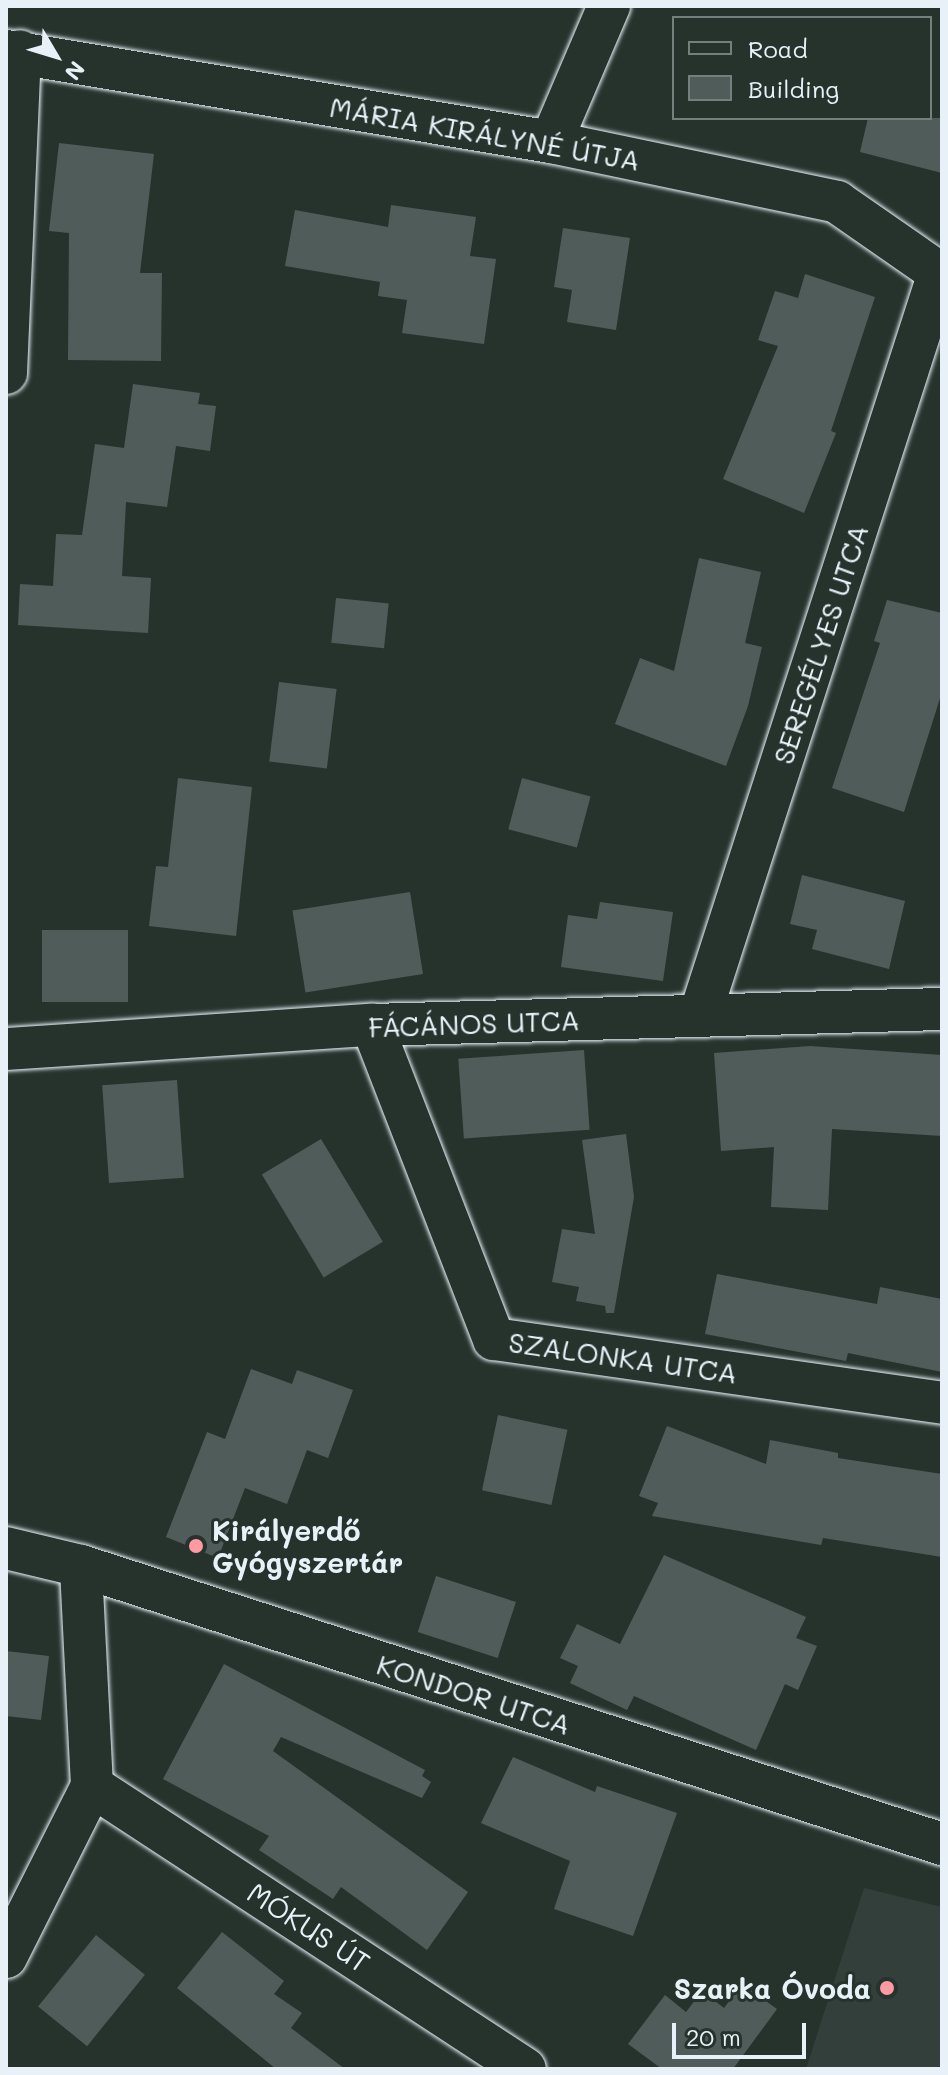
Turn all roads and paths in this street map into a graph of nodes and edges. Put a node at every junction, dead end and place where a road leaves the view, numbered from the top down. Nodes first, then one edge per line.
1 (609, 6) edge
2 (13, 51) edge
3 (551, 142) junction
4 (941, 274) edge
5 (6, 373) edge
6 (942, 1009) edge
7 (700, 1015) junction
8 (372, 1025) junction
9 (6, 1049) edge
10 (942, 1403) edge
11 (6, 1548) edge
12 (81, 1566) junction
13 (92, 1786) junction
14 (942, 1844) edge
15 (6, 1957) edge
16 (525, 2069) edge

1 - 3 street
2 - 3 street, MÁRIA KIRÁLYNÉ ÚTJA
2 - 5 street
3 - 4 street, MÁRIA KIRÁLYNÉ ÚTJA
4 - 7 street, SEREGÉLYES UTCA
6 - 7 street, FÁCÁNOS UTCA
7 - 8 street, FÁCÁNOS UTCA
8 - 9 street, FÁCÁNOS UTCA
8 - 10 street, SZALONKA UTCA
11 - 12 street, KONDOR UTCA
12 - 13 street
12 - 14 street, KONDOR UTCA
13 - 15 street
13 - 16 street, MÓKUS ÚT

